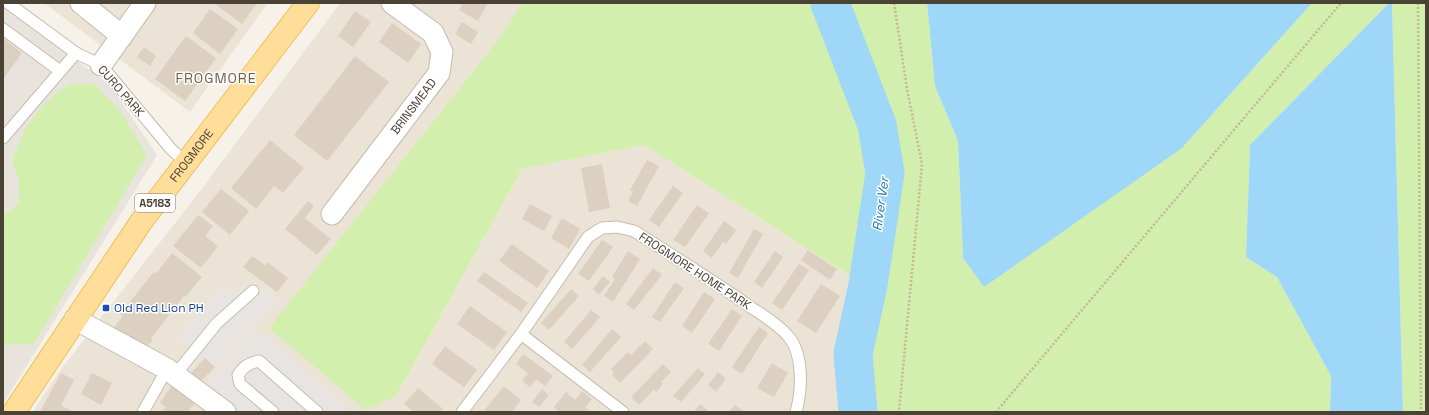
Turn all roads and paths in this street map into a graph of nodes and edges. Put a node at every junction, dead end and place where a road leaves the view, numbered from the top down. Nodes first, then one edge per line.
1 (8, 3) edge
2 (81, 3) edge
3 (145, 3) edge
4 (308, 3) edge
5 (392, 3) edge
6 (894, 3) edge
7 (1340, 3) edge
8 (1418, 3) edge
9 (3, 29) edge
10 (122, 36) junction
11 (76, 53) junction
12 (101, 65) junction
13 (60, 71) junction
14 (3, 138) edge
15 (186, 163) junction
16 (332, 214) dead end
17 (253, 291) dead end
18 (75, 319) junction
19 (520, 334) junction
20 (171, 372) junction
21 (14, 412) edge
22 (143, 412) edge
23 (225, 412) edge
24 (273, 412) edge
25 (317, 412) edge
26 (462, 412) edge
27 (623, 412) edge
28 (796, 412) edge
29 (899, 412) edge
30 (996, 412) edge
31 (1421, 412) edge

1 - 11 lane, CURO PARK
2 - 10 street
3 - 10 street
4 - 15 main road, FROGMORE / A5183
5 - 16 street, BRINSMEAD
6 - 29 path
7 - 30 path
8 - 31 path
9 - 13 lane
10 - 12 street
11 - 12 lane, CURO PARK
11 - 13 lane
12 - 15 lane, CURO PARK
13 - 14 lane
15 - 18 main road, FROGMORE / A5183
17 - 20 lane
18 - 20 street
18 - 21 main road, FROGMORE / A5183
19 - 26 lane, FROGMORE HOME PARK
19 - 27 lane
19 - 28 lane, FROGMORE HOME PARK
20 - 22 lane
20 - 23 street
24 - 25 lane

